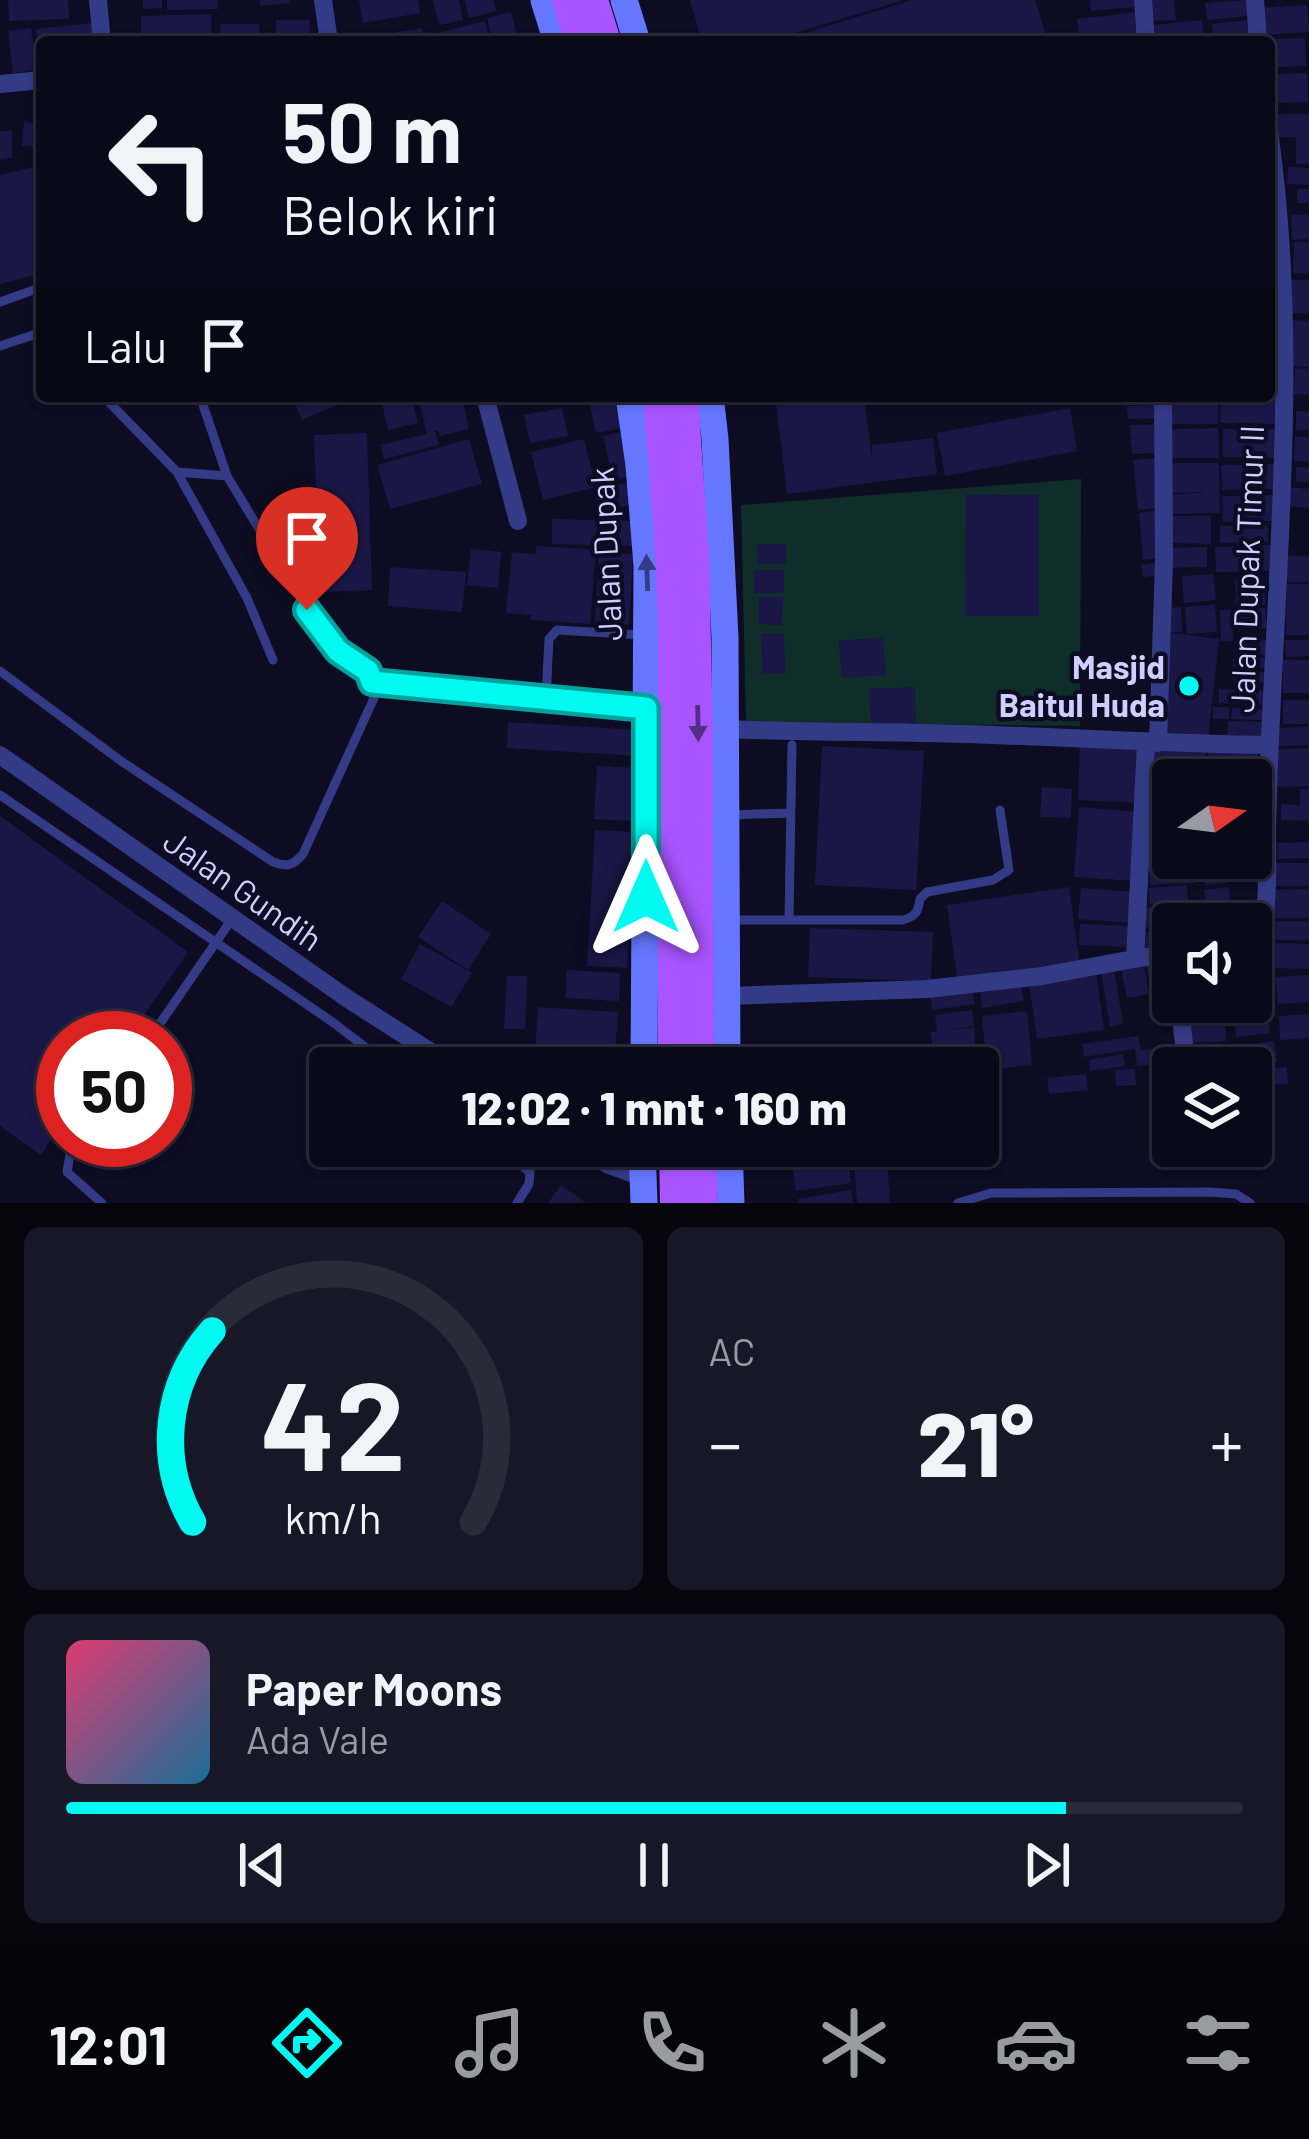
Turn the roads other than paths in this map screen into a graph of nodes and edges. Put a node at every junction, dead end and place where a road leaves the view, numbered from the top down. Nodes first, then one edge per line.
1 (98, 0) edge
2 (323, 0) edge
3 (544, 0) edge
4 (567, 0) edge
5 (593, 0) edge
6 (624, 0) edge
7 (1143, 0) edge
8 (1255, 0) edge
9 (101, 36) edge
10 (328, 36) edge
11 (555, 36) edge
12 (578, 36) edge
13 (604, 36) edge
14 (636, 36) edge
15 (1146, 36) edge
16 (1258, 36) edge
17 (36, 81) edge
18 (0, 84) edge
19 (1275, 172) edge
20 (36, 288) edge
21 (0, 302) edge
22 (36, 334) edge
23 (0, 346) edge
24 (110, 402) edge
25 (202, 402) edge
26 (487, 402) edge
27 (630, 402) edge
28 (658, 402) edge
29 (683, 402) edge
30 (710, 402) edge
31 (1163, 402) edge
32 (177, 472) junction
33 (227, 476) junction
34 (653, 494) junction
35 (518, 520) dead end
36 (649, 635) junction
37 (273, 660) dead end
38 (0, 671) edge
39 (372, 682) junction
40 (546, 698) junction
41 (646, 708) junction
42 (726, 729) junction
43 (1152, 743) junction
44 (792, 745) dead end
45 (1270, 745) junction
46 (0, 755) edge
47 (0, 795) edge
48 (1000, 810) dead end
49 (790, 813) junction
50 (727, 815) junction
51 (659, 864) junction
52 (1262, 903) edge
53 (232, 919) junction
54 (726, 920) junction
55 (789, 920) junction
56 (216, 943) junction
57 (1152, 956) edge
58 (1135, 958) junction
59 (728, 996) junction
60 (169, 1011) edge
61 (365, 1047) edge
62 (423, 1047) edge
63 (646, 1047) edge
64 (672, 1047) edge
65 (699, 1047) edge
66 (728, 1047) edge
67 (68, 1167) edge
68 (523, 1167) edge
69 (612, 1167) edge
70 (674, 1167) edge
71 (702, 1167) edge
72 (730, 1167) edge
73 (643, 1190) edge
74 (101, 1203) edge
75 (518, 1203) edge
76 (675, 1203) edge
77 (704, 1203) edge
78 (731, 1203) edge
79 (958, 1203) edge
80 (1250, 1203) edge

1 - 9 street
2 - 10 street
3 - 11 main road
4 - 12 main road
5 - 13 main road
6 - 14 main road
7 - 15 street
8 - 16 street
17 - 18 street
19 - 45 street, Jalan Dupak Timur II
20 - 21 lane
22 - 23 lane
24 - 32 lane
25 - 33 lane
26 - 35 street
27 - 34 main road, Jalan Dupak
28 - 34 main road
29 -> 65 main road
30 - 42 main road
31 - 43 street
32 - 33 lane
32 - 37 lane
33 - 39 lane
36 -> 34 main road, Jalan Dupak
34 - 51 main road
36 - 40 lane
36 - 41 main road, Jalan Dupak
38 - 39 lane
39 - 40 lane
40 - 41 lane
41 - 51 main road, Jalan Dupak
42 - 43 street
42 - 50 main road
43 - 45 street
43 - 58 street
44 - 49 lane
45 - 52 street, Jalan Dupak Timur II
46 - 53 street, Jalan Gundih
47 - 56 lane
48 - 55 lane
49 - 50 lane
49 - 55 lane
50 - 54 main road
51 - 63 main road, Jalan Dupak
51 - 64 main road
53 - 56 lane
53 - 62 street, Jalan Gundih
54 - 55 lane
54 - 59 main road
56 - 60 lane
56 - 61 lane
57 - 58 street
58 - 59 street
59 - 66 main road
67 - 74 lane
68 - 75 lane
69 - 73 street
70 - 76 main road
71 - 77 main road
72 - 78 main road
79 - 80 lane

